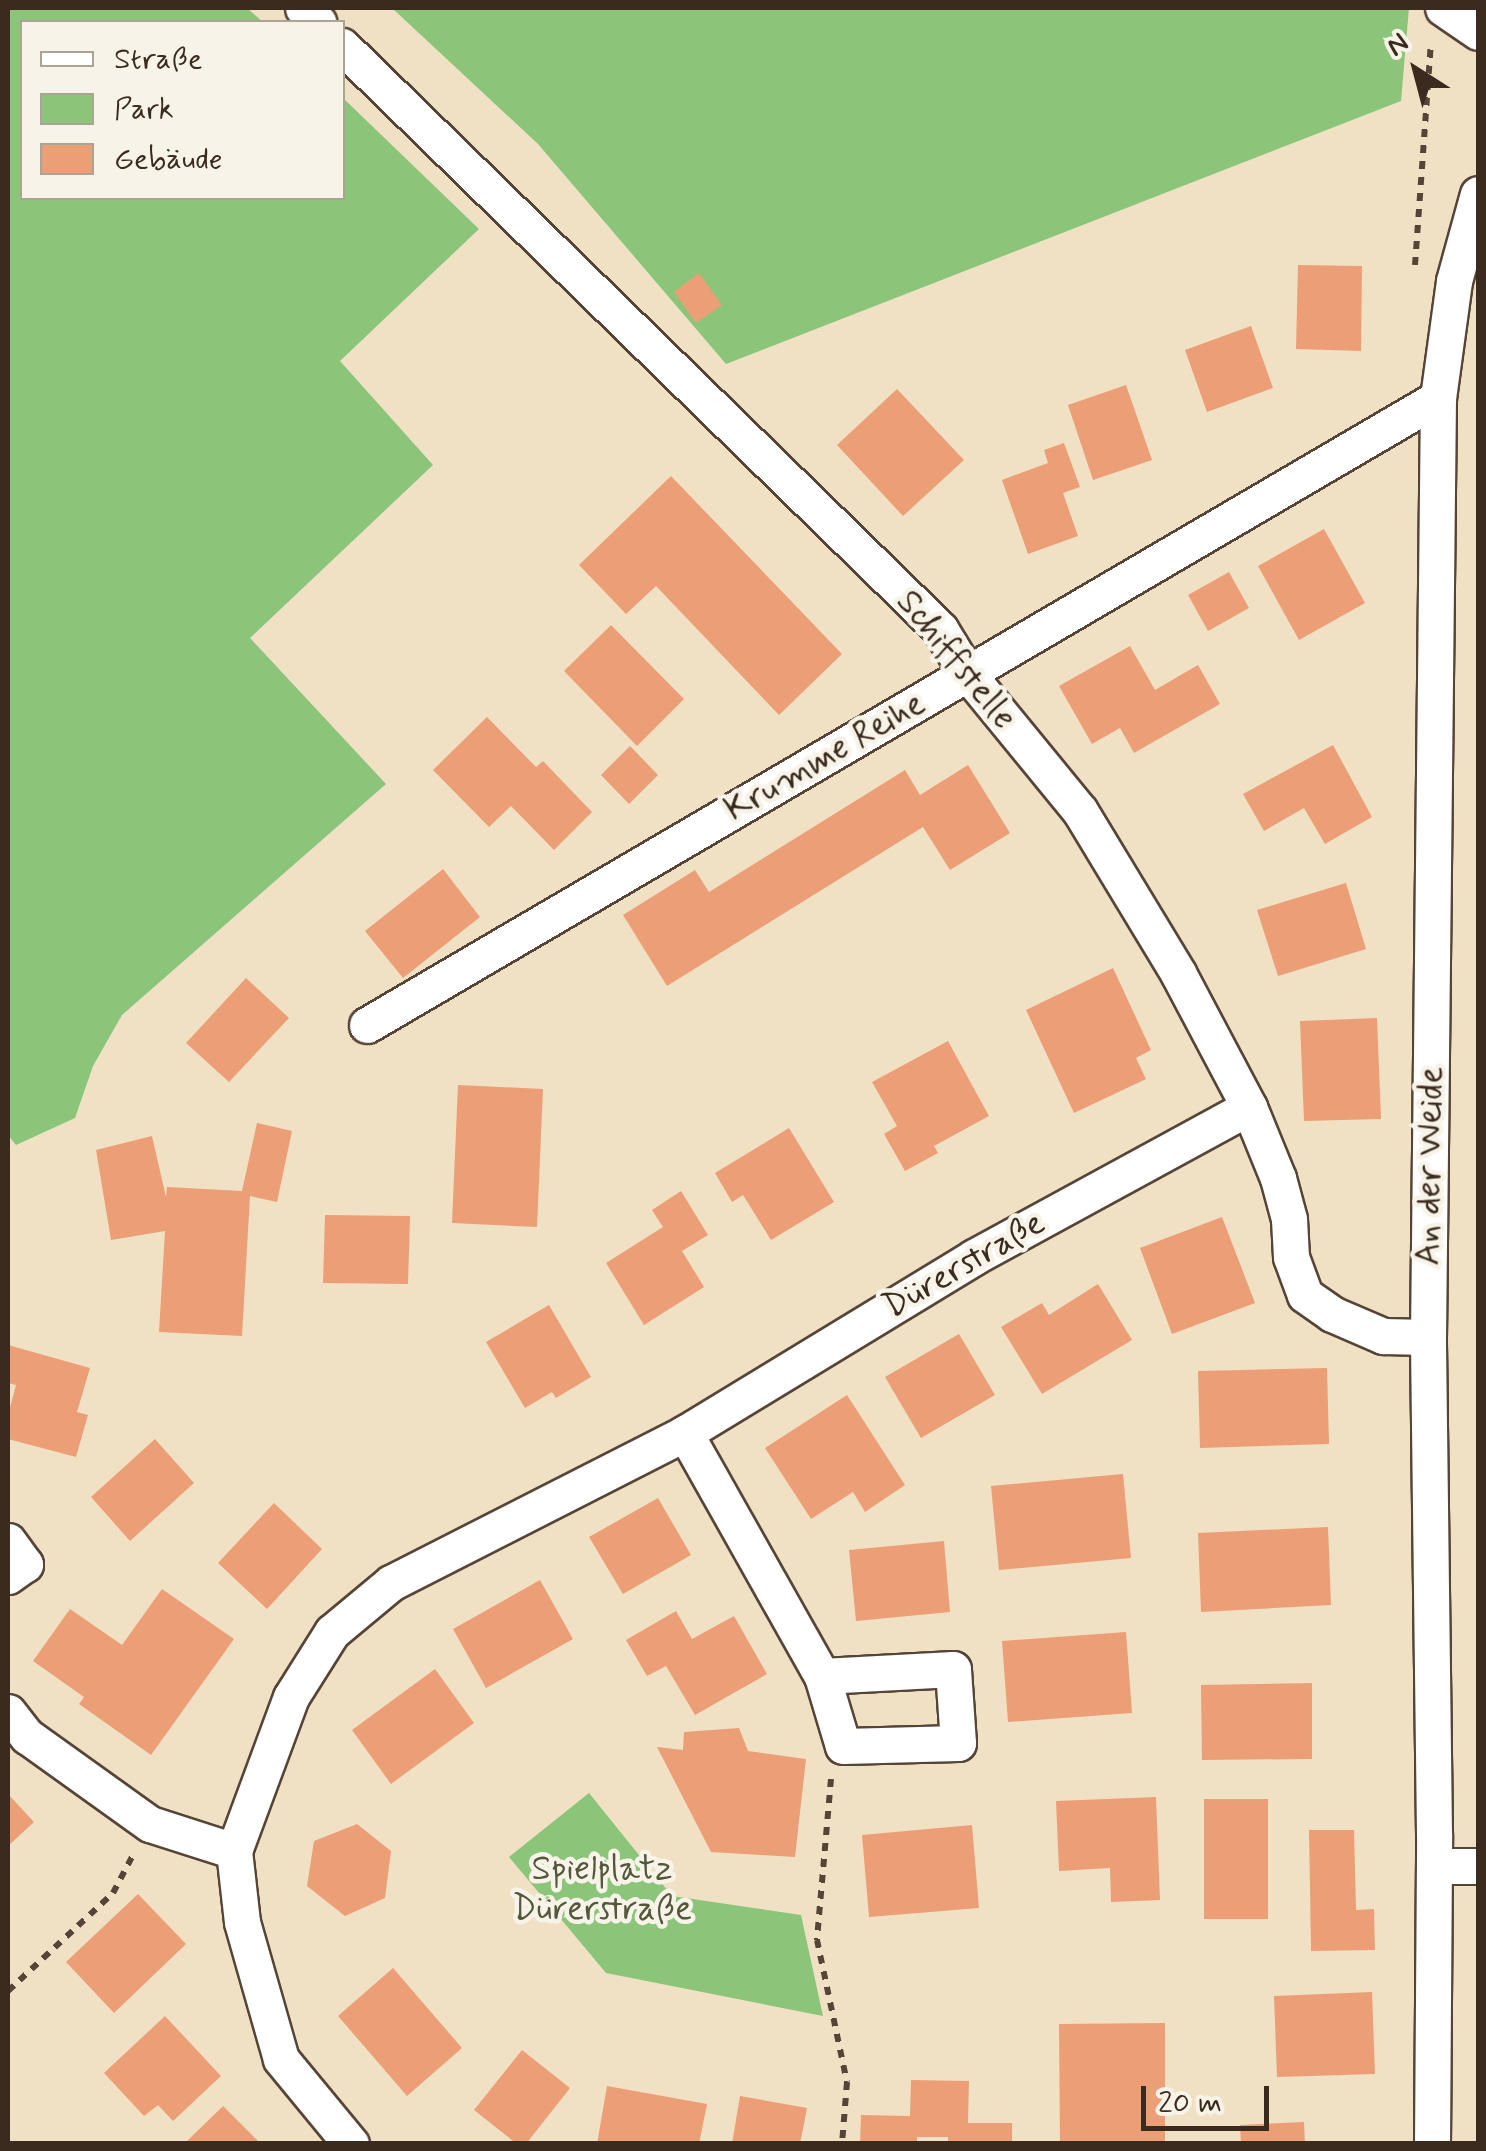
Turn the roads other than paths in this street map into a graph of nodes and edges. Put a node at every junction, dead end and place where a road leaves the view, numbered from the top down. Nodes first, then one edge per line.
1 (1438, 17) edge
2 (1478, 32) edge
3 (345, 49) edge
4 (1478, 194) edge
5 (1438, 398) junction
6 (967, 673) junction
7 (368, 1025) dead end
8 (1249, 1107) junction
9 (1428, 1337) junction
10 (685, 1433) junction
11 (8, 1542) edge
12 (8, 1576) edge
13 (822, 1676) junction
14 (8, 1712) edge
15 (234, 1851) junction
16 (1434, 1866) junction
17 (1478, 1866) edge
18 (351, 2144) edge
19 (1432, 2144) edge

1 - 2 street
3 - 6 street, Schiffstelle
4 - 5 street, An der Weide
5 - 6 street, Krumme Reihe
5 - 9 street, An der Weide
6 - 7 street, Krumme Reihe
6 - 8 street, Schiffstelle
8 - 9 street, Schiffstelle
8 - 10 street, Dürerstraße
9 - 16 street, An der Weide
10 - 13 street
10 - 15 street, Dürerstraße
11 - 12 street
13 - 13 street
14 - 15 street
15 - 18 street, Dürerstraße
16 - 17 street
16 - 19 street, An der Weide

